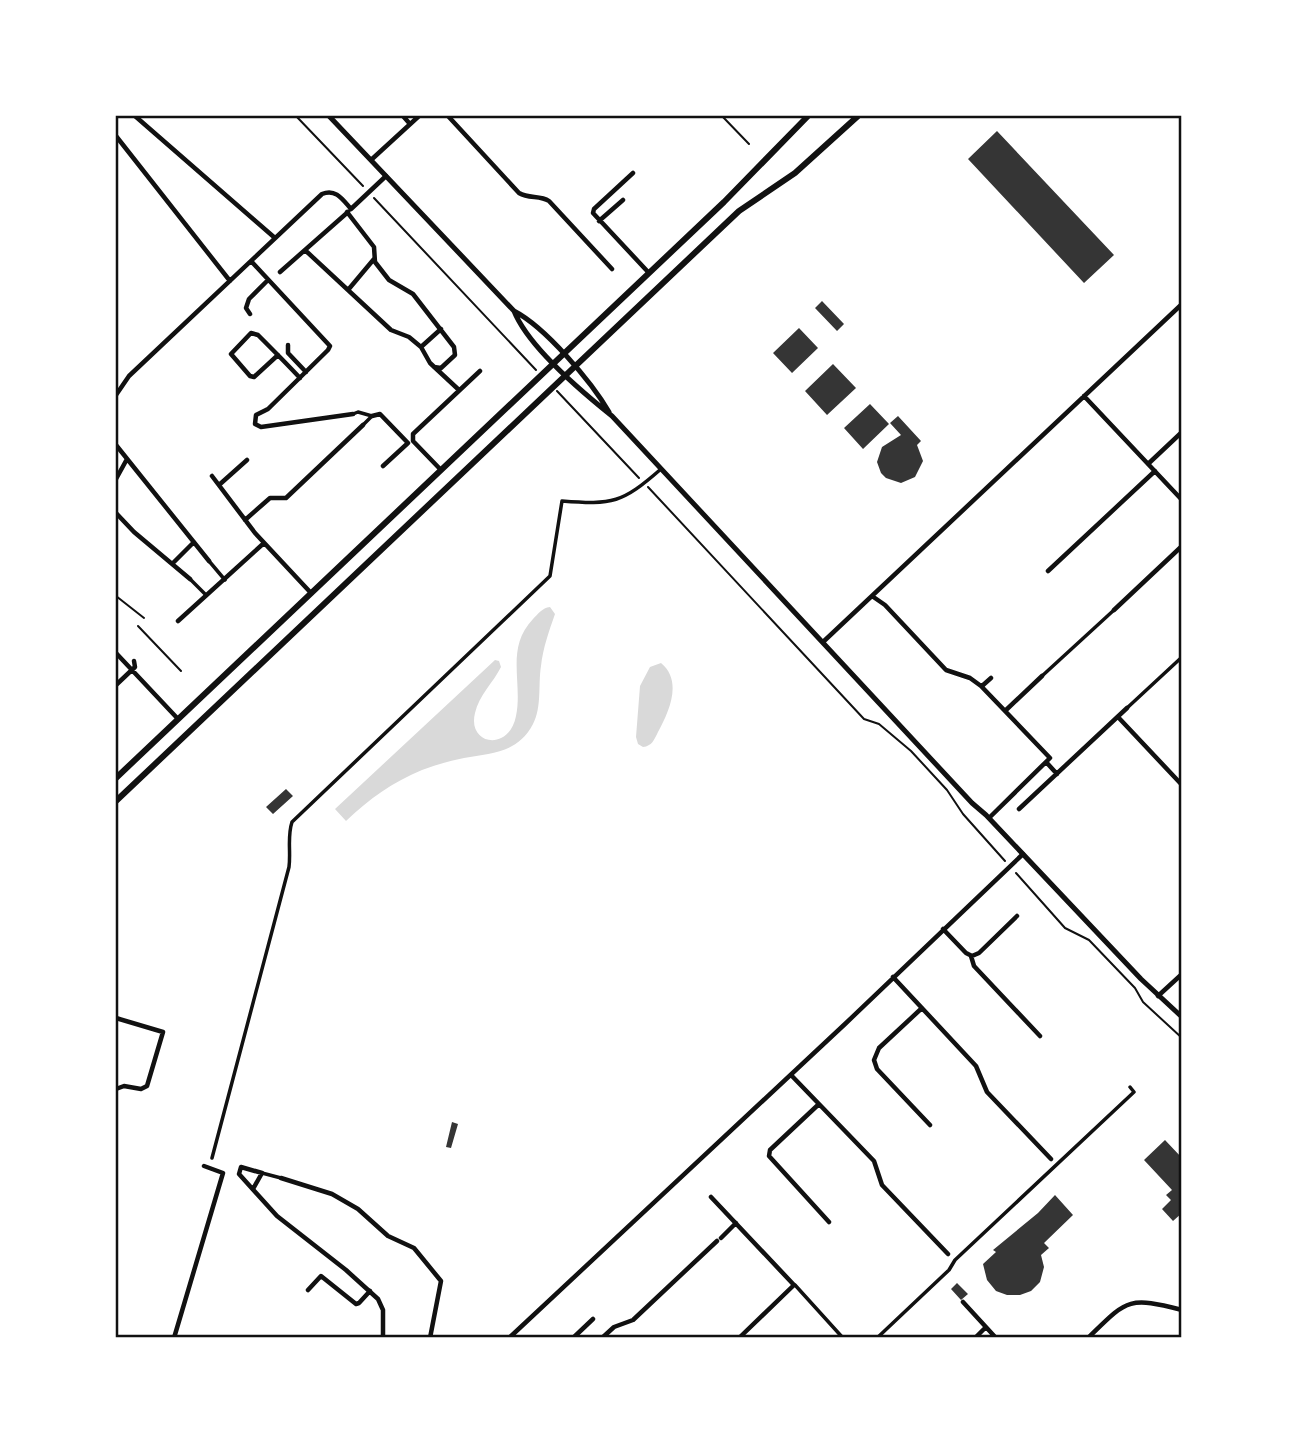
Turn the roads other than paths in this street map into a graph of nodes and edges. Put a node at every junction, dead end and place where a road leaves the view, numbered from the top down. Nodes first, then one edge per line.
1 (135, 116) edge
2 (329, 116) edge
3 (402, 116) edge
4 (419, 116) edge
5 (448, 116) edge
6 (808, 116) edge
7 (858, 116) edge
8 (410, 124) junction
9 (116, 136) edge
10 (371, 160) junction
11 (633, 173) dead end
12 (386, 176) junction
13 (623, 200) dead end
14 (349, 211) junction
15 (599, 221) junction
16 (275, 239) junction
17 (306, 251) junction
18 (374, 259) junction
19 (251, 261) junction
20 (612, 269) dead end
21 (280, 272) dead end
22 (649, 273) junction
23 (268, 280) junction
24 (230, 281) junction
25 (348, 290) junction
26 (1181, 304) edge
27 (514, 311) junction
28 (250, 314) dead end
29 (440, 329) junction
30 (288, 345) dead end
31 (421, 347) junction
32 (278, 355) junction
33 (563, 355) junction
34 (555, 363) junction
35 (575, 367) junction
36 (435, 368) junction
37 (480, 371) dead end
38 (306, 372) junction
39 (566, 376) junction
40 (300, 378) junction
41 (459, 390) junction
42 (116, 396) edge
43 (1084, 396) junction
44 (353, 414) joint
45 (372, 416) junction
46 (612, 416) junction
47 (363, 425) joint
48 (1181, 432) edge
49 (410, 442) junction
50 (116, 445) edge
51 (127, 459) junction
52 (247, 460) dead end
53 (1148, 464) junction
54 (383, 466) dead end
55 (661, 469) junction
56 (442, 471) junction
57 (1155, 471) junction
58 (212, 476) dead end
59 (116, 480) edge
60 (219, 485) junction
61 (1181, 500) edge
62 (116, 513) edge
63 (245, 520) junction
64 (194, 542) junction
65 (264, 543) junction
66 (1181, 546) edge
67 (209, 561) joint
68 (172, 564) junction
69 (1048, 571) dead end
70 (190, 579) joint
71 (225, 580) junction
72 (312, 593) junction
73 (207, 596) junction
74 (872, 596) junction
75 (1114, 610) joint
76 (178, 621) dead end
77 (823, 642) junction
78 (117, 657) edge
79 (1181, 657) edge
80 (134, 661) dead end
81 (132, 670) junction
82 (1042, 676) joint
83 (991, 678) dead end
84 (116, 685) edge
85 (982, 686) junction
86 (1128, 708) joint
87 (1005, 711) junction
88 (1118, 717) junction
89 (178, 719) junction
90 (1047, 762) junction
91 (1057, 774) junction
92 (116, 778) edge
93 (1181, 785) edge
94 (116, 801) edge
95 (1020, 809) dead end
96 (989, 818) junction
97 (1023, 854) junction
98 (1017, 916) dead end
99 (943, 929) junction
100 (971, 956) junction
101 (1181, 974) edge
102 (893, 977) junction
103 (1158, 996) junction
104 (922, 1008) junction
105 (1181, 1017) edge
106 (116, 1018) edge
107 (1040, 1036) dead end
108 (791, 1075) junction
109 (1130, 1087) dead end
110 (116, 1089) edge
111 (819, 1104) junction
112 (930, 1125) dead end
113 (212, 1158) dead end
114 (1051, 1159) joint
115 (1056, 1165) junction
116 (204, 1166) dead end
117 (261, 1172) junction
118 (281, 1178) joint
119 (253, 1189) junction
120 (711, 1197) dead end
121 (829, 1222) dead end
122 (736, 1223) junction
123 (948, 1254) joint
124 (954, 1261) junction
125 (794, 1285) junction
126 (308, 1290) dead end
127 (370, 1291) junction
128 (963, 1303) dead end
129 (1181, 1310) edge
130 (593, 1319) dead end
131 (986, 1327) junction
132 (174, 1338) edge
133 (383, 1338) edge
134 (430, 1338) edge
135 (509, 1338) edge
136 (573, 1338) edge
137 (602, 1338) edge
138 (739, 1338) edge
139 (843, 1338) edge
140 (877, 1338) edge
141 (975, 1338) edge
142 (996, 1338) edge
143 (1087, 1338) edge

1 - 16 street
2 - 10 street
3 - 8 street
4 - 8 street
5 - 20 street
6 - 22 main road
7 - 35 main road
8 - 10 street
9 - 24 street
10 - 12 street
11 - 15 street
12 - 14 street
12 - 27 street
13 - 15 street
14 - 16 street
14 - 17 street
14 - 18 street
15 - 22 street
16 - 19 street
17 - 21 street
17 - 25 street
18 - 25 street
18 - 29 street
19 - 23 street
19 - 24 street
22 - 33 main road
23 - 28 street
23 - 38 street
24 - 42 street
25 - 31 street
26 - 43 street
27 - 33 street
27 - 34 street
29 - 31 street
29 - 36 street
30 - 38 street
31 - 36 street
32 - 32 street
32 - 40 street
33 - 34 main road
33 - 35 street
34 - 39 street
34 - 56 main road
35 - 39 main road
35 - 46 street
36 - 41 street
37 - 41 street
38 - 40 street
39 - 46 street
39 - 94 main road
40 - 44 street
41 - 49 street
43 - 53 street
43 - 74 street
44 - 45 street
45 - 47 street
45 - 49 street
46 - 55 street
47 - 63 street
48 - 53 street
49 - 54 street
49 - 56 street
50 - 51 street
51 - 59 street
51 - 64 street
52 - 60 street
53 - 57 street
55 - 77 street
55 - 113 street
56 - 72 main road
57 - 61 street
57 - 69 street
58 - 60 street
60 - 63 street
62 - 68 street
63 - 65 street
64 - 67 street
64 - 68 street
65 - 71 street
65 - 72 street
66 - 75 street
67 - 71 street
68 - 70 street
70 - 73 street
71 - 73 street
72 - 89 main road
73 - 76 street
74 - 77 street
74 - 85 street
75 - 82 street
77 - 96 street
78 - 81 street
79 - 86 street
80 - 81 street
81 - 84 street
81 - 89 street
82 - 87 street
83 - 85 street
85 - 87 street
86 - 88 street
87 - 90 street
88 - 91 street
88 - 93 street
89 - 92 main road
90 - 91 street
90 - 96 street
91 - 95 street
96 - 97 street
97 - 99 street
97 - 103 street
98 - 100 street
99 - 100 street
99 - 102 street
100 - 107 street
101 - 103 street
102 - 104 street
102 - 108 street
103 - 105 street
104 - 112 street
104 - 114 street
106 - 110 street
108 - 111 street
108 - 135 street
109 - 115 street
111 - 121 street
111 - 123 street
114 - 115 street
115 - 124 street
116 - 132 street
117 - 118 street
117 - 119 street
117 - 119 street
118 - 134 street
119 - 127 street
120 - 122 street
122 - 125 street
122 - 137 street
123 - 124 street
124 - 140 street
125 - 138 street
125 - 139 street
126 - 127 street
127 - 133 street
128 - 131 street
129 - 143 street
130 - 136 street
131 - 141 street
131 - 142 street

